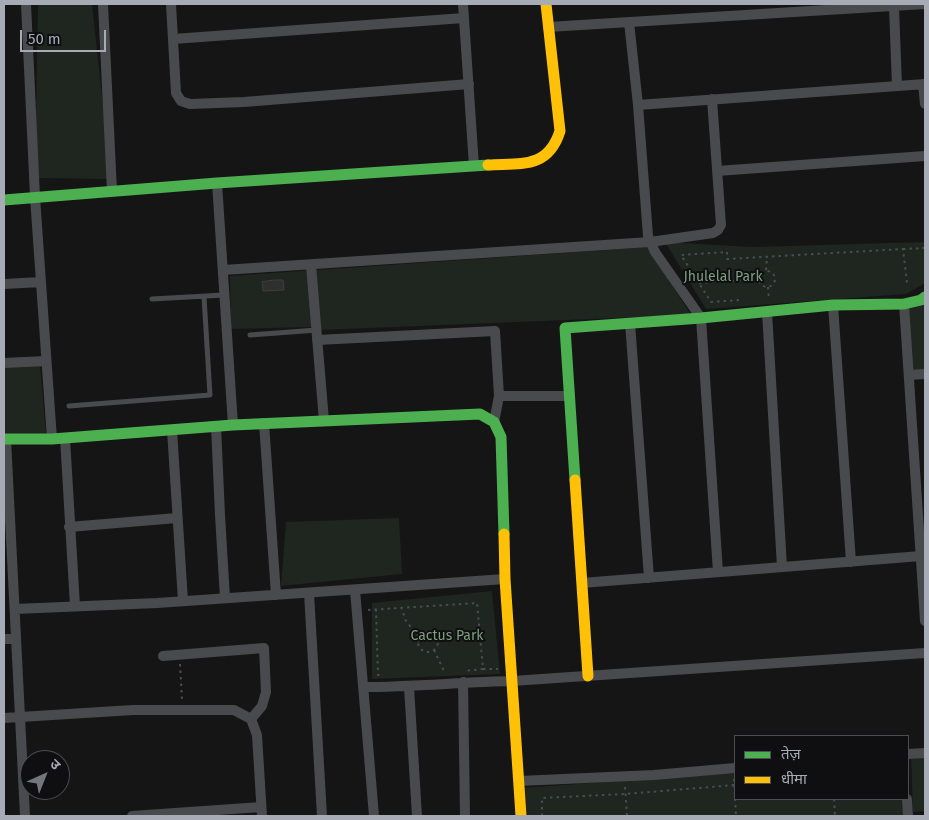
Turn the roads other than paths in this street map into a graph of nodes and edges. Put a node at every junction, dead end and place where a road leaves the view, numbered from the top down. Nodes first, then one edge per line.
1 (26, 4) edge
2 (103, 4) edge
3 (171, 4) edge
4 (463, 4) edge
5 (546, 4) edge
6 (921, 4) edge
7 (925, 4) edge
8 (894, 7) junction
9 (464, 18) junction
10 (629, 22) junction
11 (548, 26) junction
12 (173, 39) junction
13 (469, 84) junction
14 (924, 84) edge
15 (897, 86) junction
16 (712, 99) junction
17 (925, 104) edge
18 (638, 105) junction
19 (925, 156) edge
20 (474, 166) junction
21 (717, 170) junction
22 (218, 183) junction
23 (112, 191) junction
24 (35, 197) junction
25 (4, 200) edge
26 (650, 242) junction
27 (311, 265) junction
28 (223, 270) junction
29 (41, 282) junction
30 (4, 284) edge
31 (224, 295) junction
32 (204, 297) junction
33 (925, 297) edge
34 (152, 299) dead end
35 (904, 304) junction
36 (834, 305) junction
37 (767, 312) junction
38 (701, 318) junction
39 (630, 323) junction
40 (250, 335) dead end
41 (317, 335) junction
42 (46, 361) junction
43 (4, 363) edge
44 (925, 374) edge
45 (909, 375) junction
46 (499, 396) junction
47 (569, 396) junction
48 (69, 406) dead end
49 (324, 421) junction
50 (494, 422) junction
51 (264, 424) junction
52 (233, 425) junction
53 (216, 426) junction
54 (172, 430) junction
55 (65, 438) junction
56 (5, 439) edge
57 (52, 439) junction
58 (7, 504) edge
59 (178, 518) junction
60 (69, 527) junction
61 (921, 556) junction
62 (851, 562) junction
63 (8, 566) edge
64 (782, 567) junction
65 (718, 572) junction
66 (649, 578) junction
67 (505, 579) junction
68 (582, 583) junction
69 (355, 590) junction
70 (309, 593) junction
71 (276, 595) junction
72 (225, 598) junction
73 (183, 601) junction
74 (75, 606) junction
75 (15, 609) junction
76 (925, 621) edge
77 (4, 639) edge
78 (16, 639) junction
79 (925, 653) edge
80 (163, 656) dead end
81 (588, 676) junction
82 (512, 681) junction
83 (463, 682) junction
84 (363, 687) junction
85 (409, 687) junction
86 (20, 716) junction
87 (4, 718) edge
88 (251, 719) junction
89 (925, 753) edge
90 (909, 754) edge
91 (734, 772) edge
92 (519, 781) junction
93 (907, 800) edge
94 (261, 812) edge
95 (25, 816) edge
96 (132, 816) edge
97 (322, 816) edge
98 (374, 816) edge
99 (417, 816) edge
100 (465, 816) edge
101 (521, 816) edge
102 (908, 816) edge

1 - 24 street
2 - 23 street
3 - 12 street
4 - 9 street
5 - 11 street
6 - 7 street
6 - 8 street
8 - 10 street
8 - 15 street
9 - 12 street
9 - 13 street
10 - 11 street
10 - 18 street
11 - 20 street
12 - 13 street
13 - 20 street
14 - 15 street
14 - 17 street
15 - 16 street
16 - 18 street
16 - 21 street
18 - 26 street
19 - 21 street
20 - 22 street
21 - 26 street
22 - 23 street
22 - 28 street
23 - 24 street
24 - 25 street
24 - 29 street
26 - 27 street
26 - 38 street
27 - 28 street
27 - 41 street
28 - 31 street
29 - 30 street
29 - 42 street
31 - 32 lane
31 - 52 street
32 - 34 lane
32 - 48 lane
33 - 35 street
35 - 36 street
35 - 45 street
36 - 37 street
36 - 62 street
37 - 38 street
37 - 64 street
38 - 39 street
38 - 65 street
39 - 47 street
39 - 66 street
40 - 41 lane
41 - 46 street
41 - 49 street
42 - 43 street
42 - 57 street
44 - 45 street
45 - 61 street
46 - 47 street
46 - 50 street
47 - 68 street
49 - 50 street
49 - 51 street
50 - 67 street
51 - 52 street
51 - 71 street
52 - 53 street
53 - 54 street
53 - 72 street
54 - 55 street
54 - 59 street
55 - 57 street
55 - 60 street
56 - 57 street
56 - 58 street
58 - 63 street
59 - 60 street
59 - 73 street
60 - 74 street
61 - 62 street
61 - 76 street
62 - 64 street
63 - 75 street
64 - 65 street
65 - 66 street
66 - 68 street
67 - 69 street
67 - 82 street
68 - 81 street
69 - 70 street
69 - 84 street
70 - 71 street
70 - 97 street
71 - 72 street
72 - 73 street
73 - 74 street
74 - 75 street
75 - 78 street
77 - 78 street
78 - 86 street
79 - 81 street
80 - 88 street
81 - 82 street
82 - 83 street
82 - 92 street
83 - 85 street
83 - 100 street
84 - 85 street
84 - 98 street
85 - 99 street
86 - 87 street
86 - 88 street
86 - 95 street
88 - 94 street
89 - 90 street
91 - 92 street
92 - 101 street
93 - 102 street
94 - 96 street

